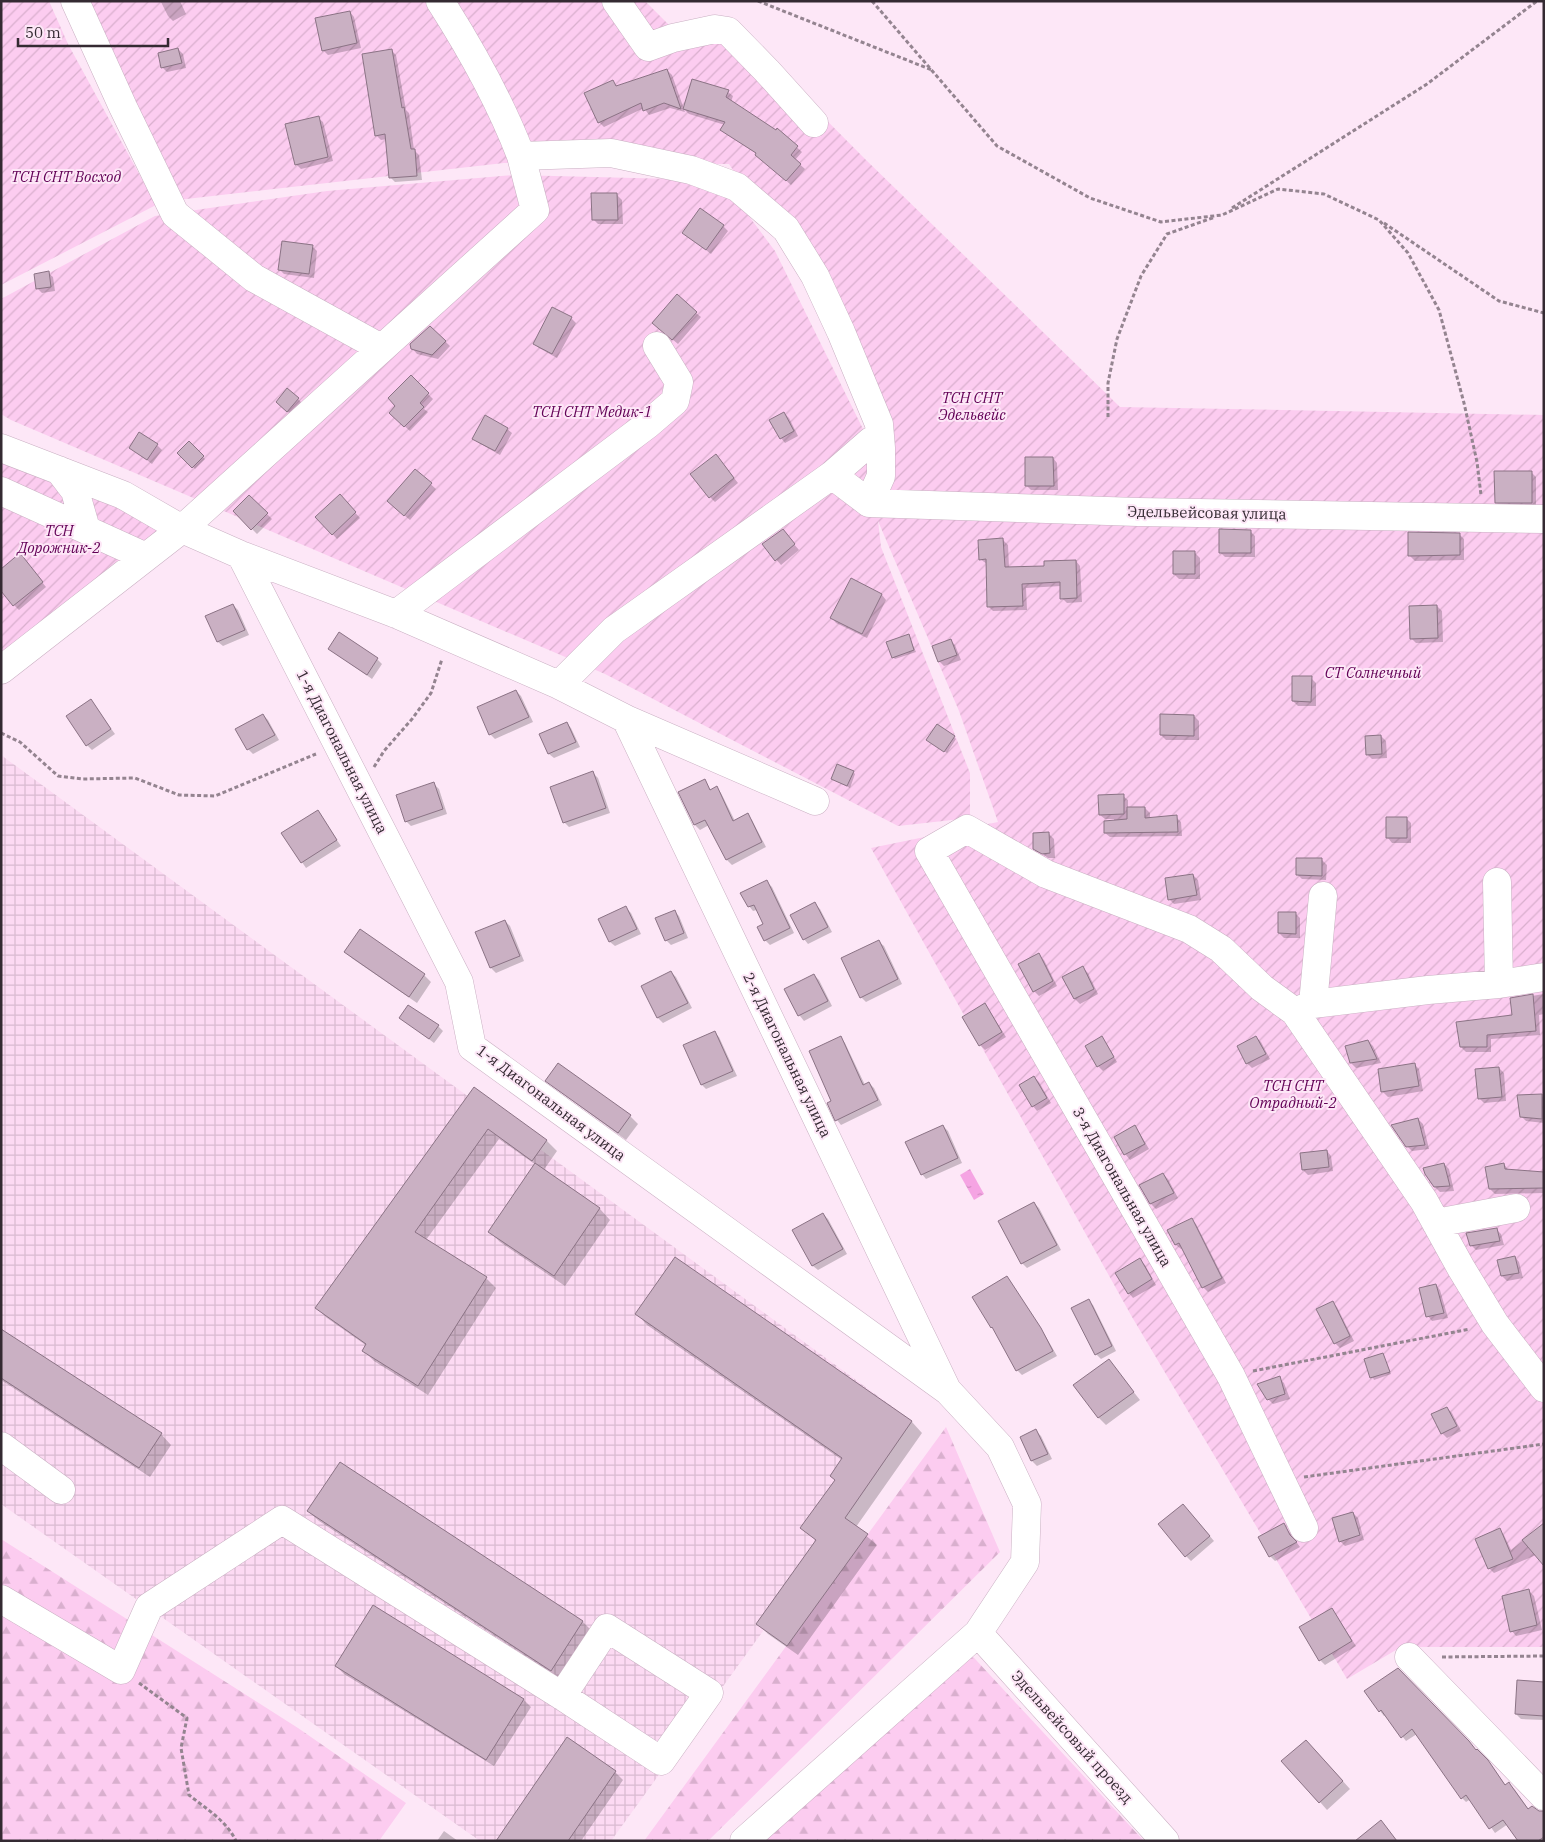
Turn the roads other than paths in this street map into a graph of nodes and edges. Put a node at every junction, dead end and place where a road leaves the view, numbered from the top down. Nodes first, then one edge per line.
1 (75, 1) edge
2 (440, 1) edge
3 (616, 1) edge
4 (814, 123) dead end
5 (521, 156) junction
6 (657, 346) dead end
7 (382, 348) junction
8 (871, 441) dead end
9 (1, 448) edge
10 (59, 470) junction
11 (832, 475) junction
12 (1, 491) edge
13 (869, 503) junction
14 (1544, 519) edge
15 (86, 529) junction
16 (182, 529) junction
17 (241, 555) junction
18 (146, 557) junction
19 (396, 614) junction
20 (1, 670) edge
21 (559, 686) junction
22 (626, 718) junction
23 (815, 801) dead end
24 (1497, 882) dead end
25 (1323, 896) dead end
26 (1544, 977) edge
27 (1499, 984) junction
28 (1304, 1008) junction
29 (1516, 1208) dead end
30 (1436, 1223) junction
31 (1544, 1388) edge
32 (948, 1391) junction
33 (1, 1446) edge
34 (61, 1490) dead end
35 (1304, 1528) dead end
36 (1, 1599) edge
37 (978, 1633) junction
38 (1409, 1657) road end
39 (562, 1696) junction
40 (1544, 1796) edge
41 (744, 1841) edge
42 (1165, 1841) edge

1 - 7 street
2 - 5 street
3 - 4 street
5 - 7 street
5 - 13 street
6 - 19 street
7 - 16 street
8 - 11 street
9 - 10 street
10 - 15 street
10 - 16 street
11 - 13 street
11 - 21 street
12 - 15 street
13 - 14 street, Эдельвейсовая улица
15 - 18 street
16 - 17 street
16 - 18 street
17 - 19 street
17 - 32 street, 1-я Диагональная улица
18 - 20 street
19 - 21 street
21 - 22 street
22 - 23 street
22 - 32 street, 2-я Диагональная улица
24 - 27 street
25 - 28 street
26 - 27 street
27 - 28 street
28 - 30 street
28 - 35 street, 3-я Диагональная улица
29 - 30 street
30 - 31 street
32 - 37 street
33 - 34 street
36 - 39 street
37 - 41 street
37 - 42 street, Эдельвейсовый проезд
38 - 40 street
39 - 39 street

